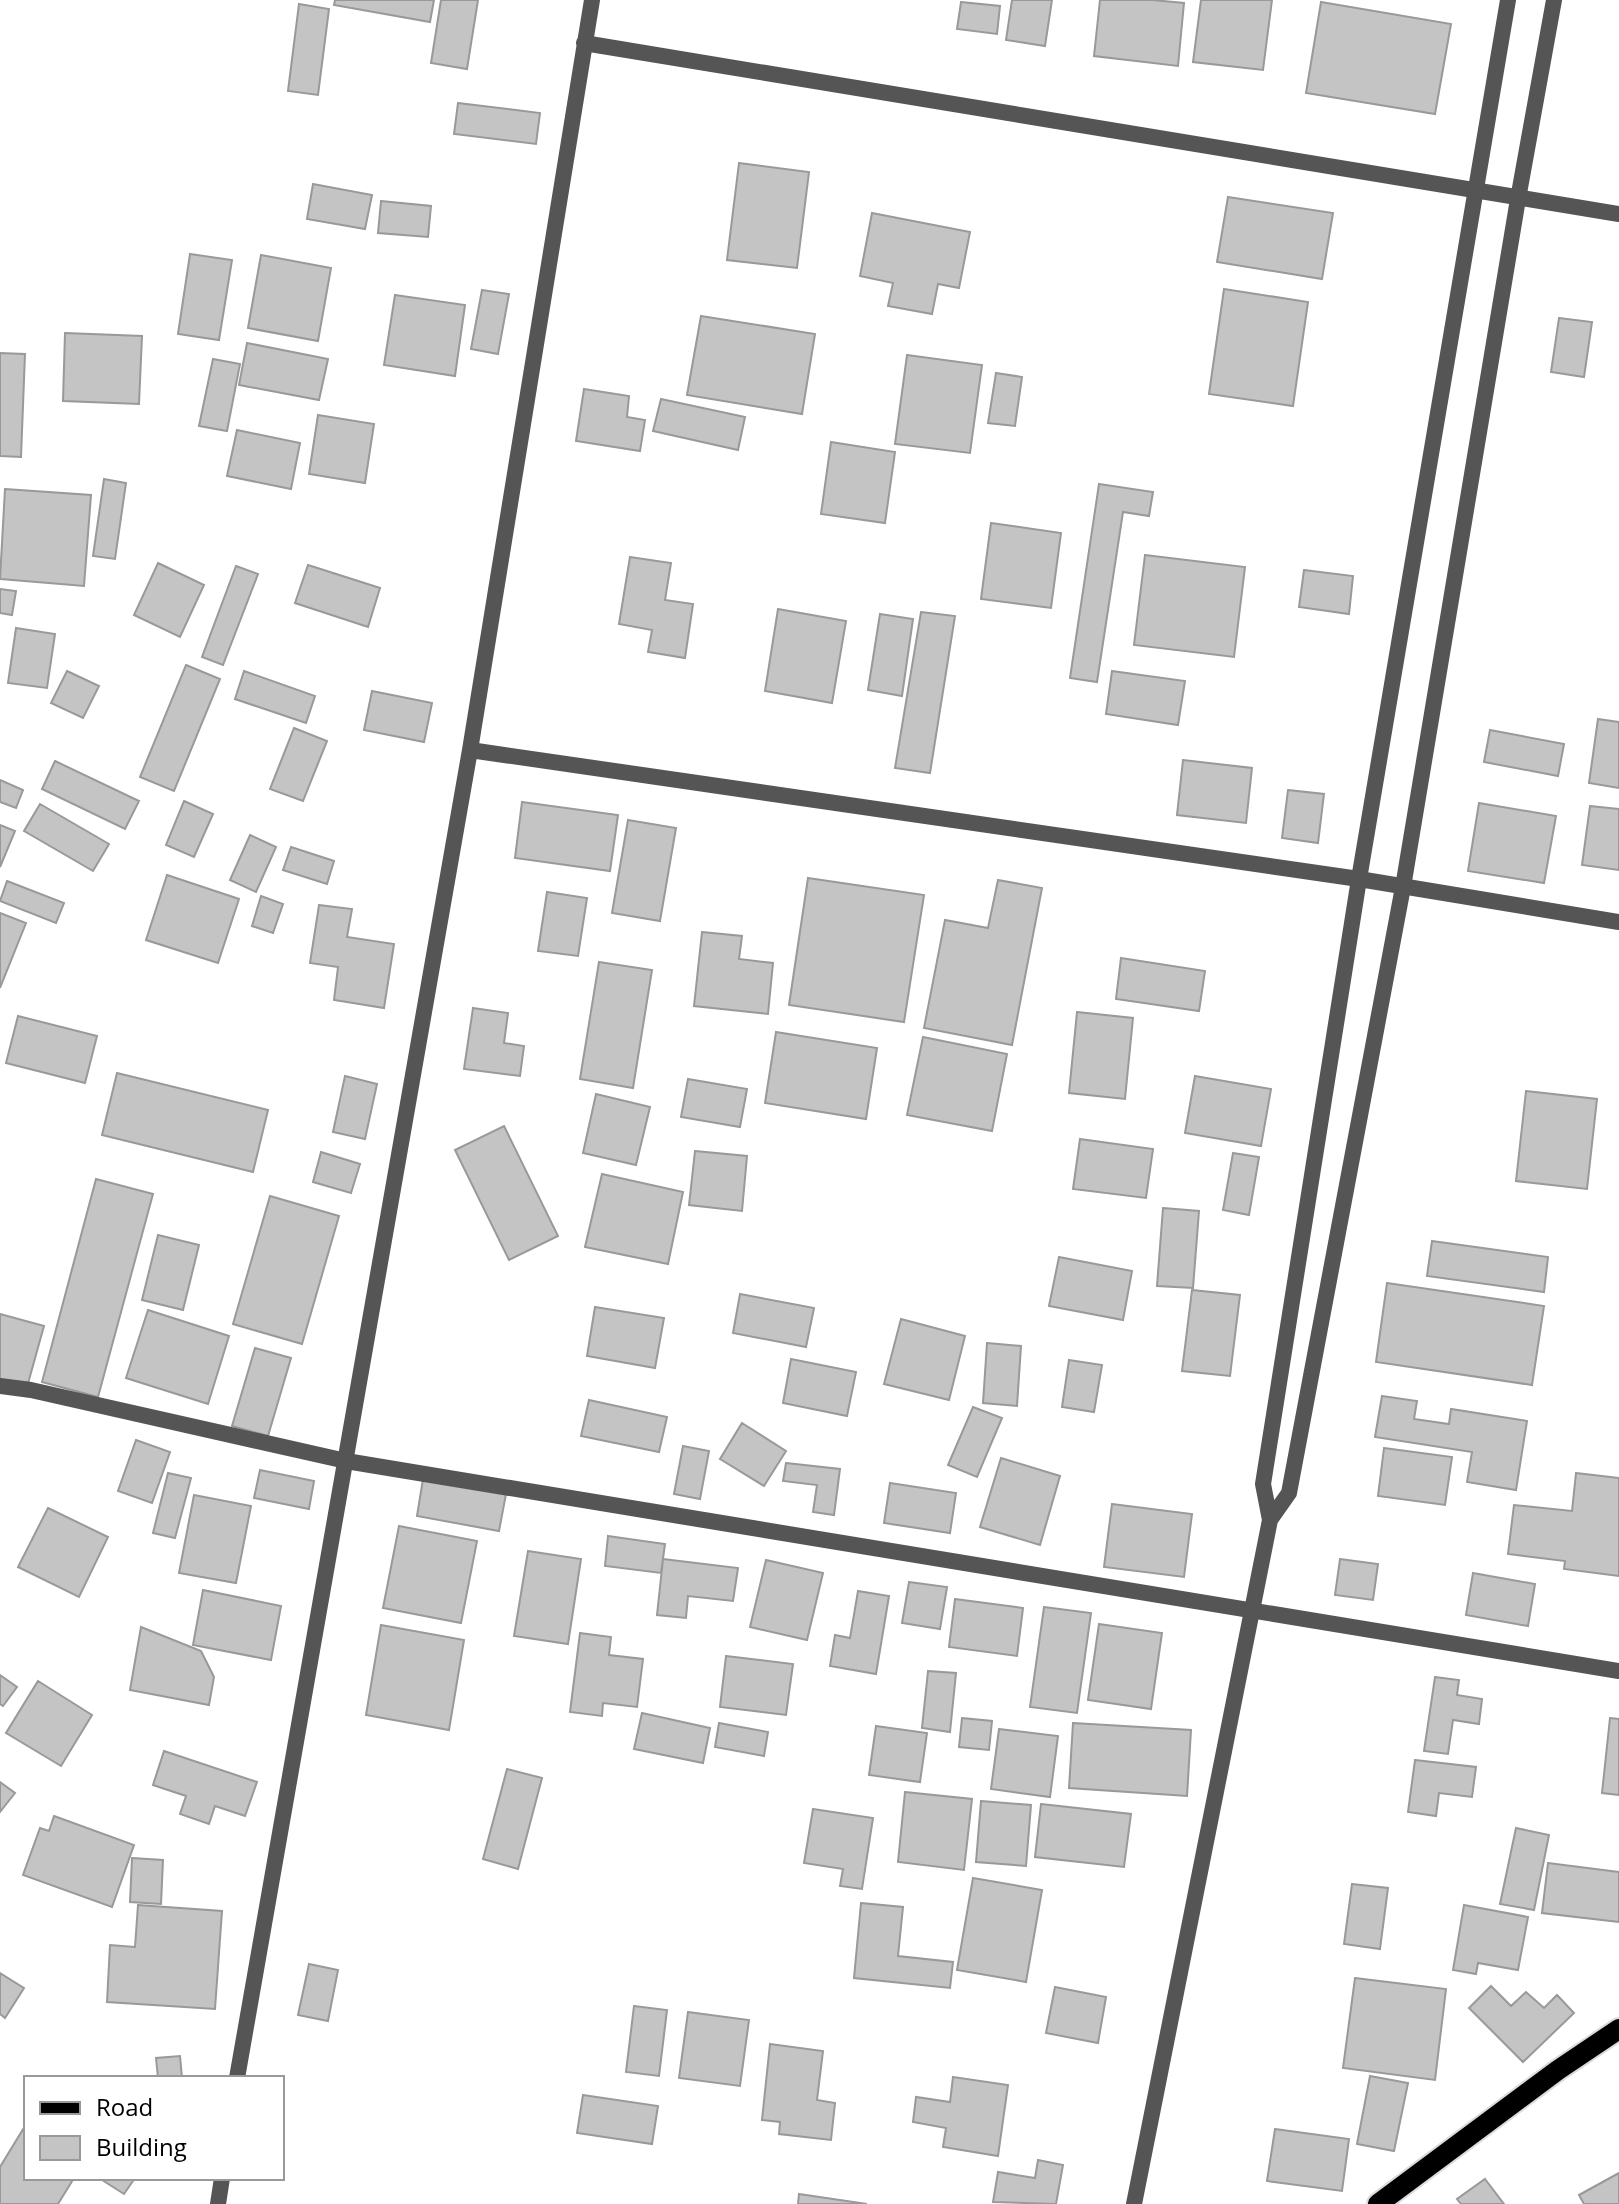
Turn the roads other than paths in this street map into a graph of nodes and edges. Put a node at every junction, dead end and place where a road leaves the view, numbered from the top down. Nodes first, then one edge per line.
1 (592, 0) edge
2 (1508, 0) edge
3 (1554, 0) edge
4 (584, 43) junction
5 (1475, 192) junction
6 (1518, 199) junction
7 (1619, 214) edge
8 (470, 750) junction
9 (1359, 879) junction
10 (1403, 887) junction
11 (1619, 922) edge
12 (0, 1386) edge
13 (346, 1461) junction
14 (1270, 1520) junction
15 (1253, 1609) junction
16 (1619, 1671) edge
17 (1619, 2029) edge
18 (237, 2076) edge
19 (222, 2180) edge
20 (218, 2204) edge
21 (1134, 2204) edge
22 (1378, 2204) edge

1 - 4 street
2 - 5 street
3 - 6 street
4 - 5 street
4 - 8 street
5 - 6 street
5 - 9 street
6 - 7 street
6 - 10 street
8 - 9 street
8 - 13 street
9 - 10 street
9 - 14 street
10 - 11 street
10 - 14 street
12 - 13 street
13 - 15 street
13 - 18 street
14 - 15 street
15 - 16 street
15 - 21 street
17 - 22 main road
19 - 20 street

